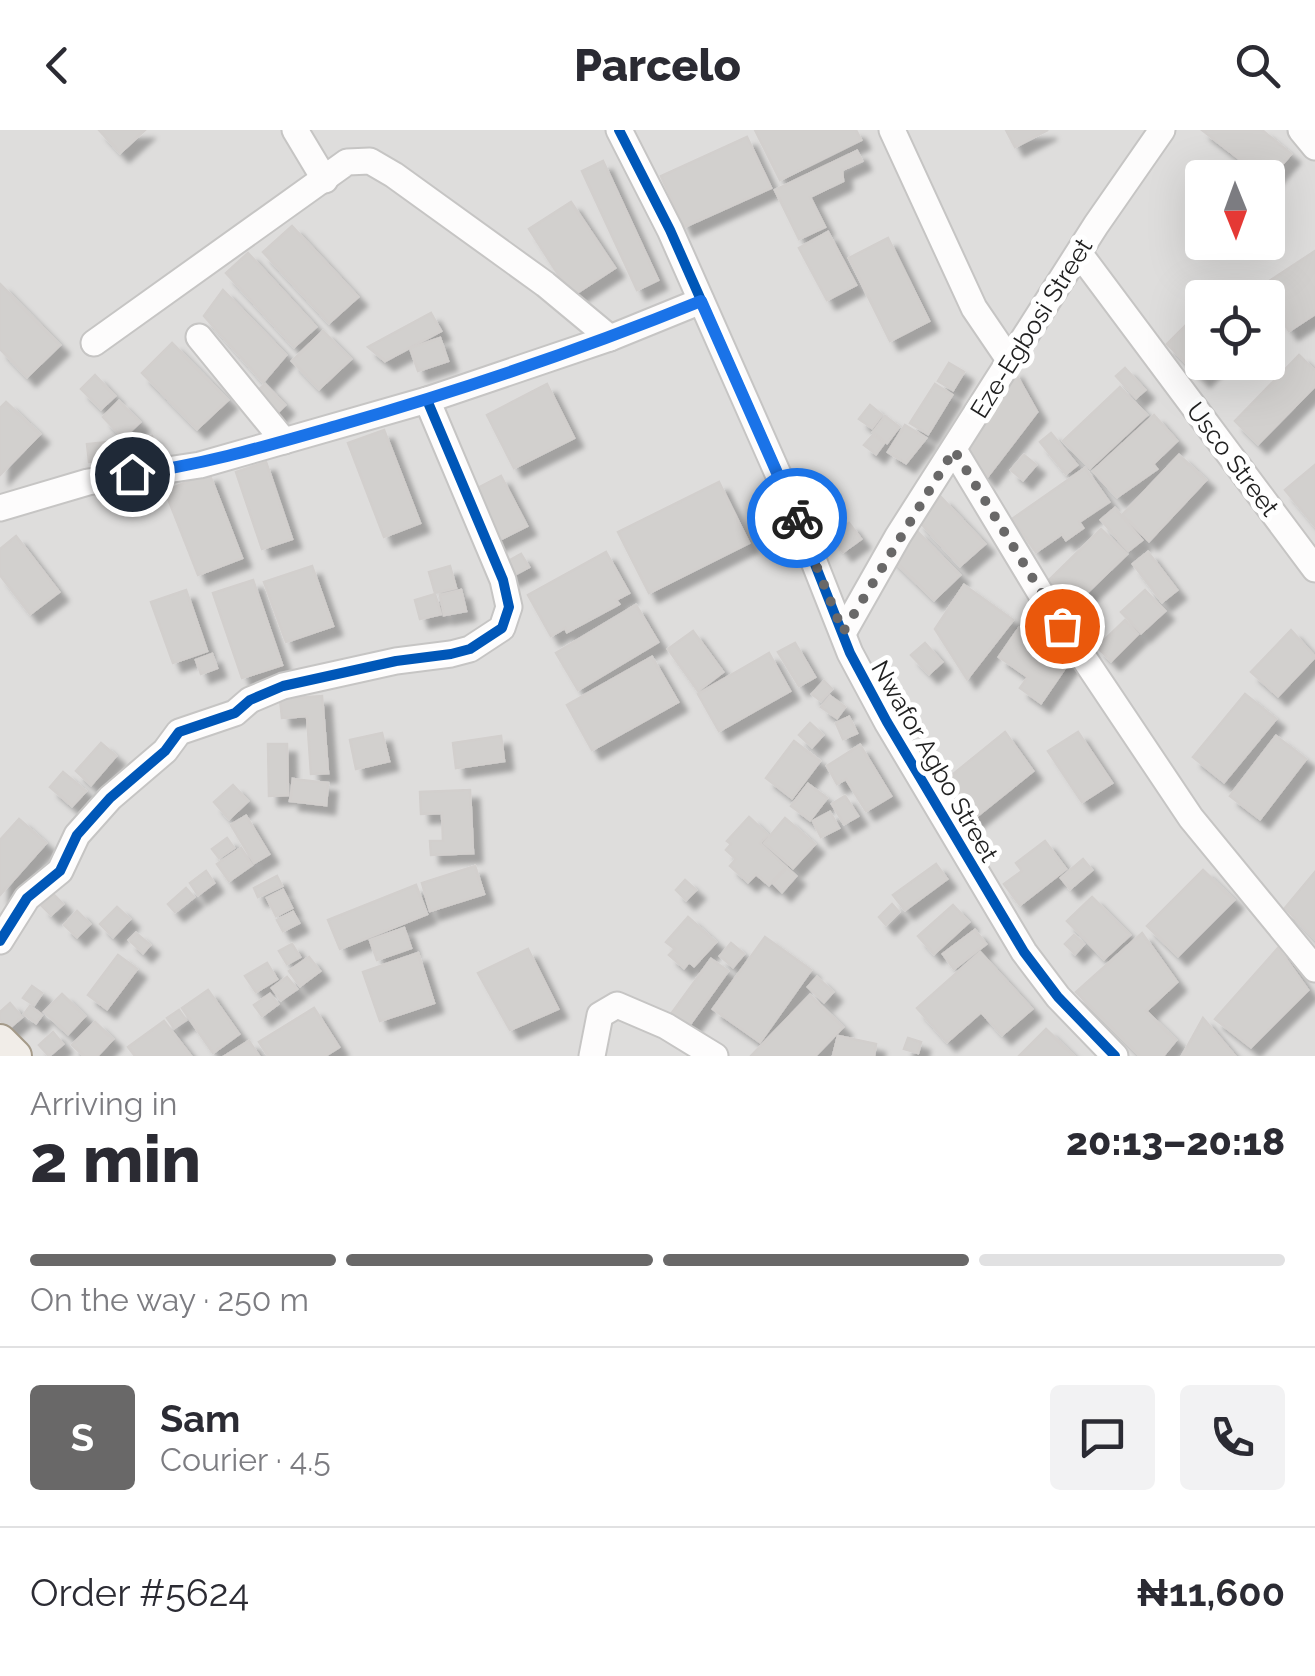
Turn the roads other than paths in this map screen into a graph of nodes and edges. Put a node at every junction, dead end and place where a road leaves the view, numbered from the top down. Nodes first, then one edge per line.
1 (295, 130) edge
2 (619, 130) edge
3 (892, 130) edge
4 (1302, 130) edge
5 (1158, 132) edge
6 (1315, 148) edge
7 (325, 180) junction
8 (1079, 253) junction
9 (701, 301) junction
10 (199, 337) dead end
11 (610, 338) junction
12 (94, 343) dead end
13 (1010, 361) junction
14 (428, 400) junction
15 (284, 442) junction
16 (954, 450) junction
17 (8, 505) edge
18 (1315, 569) edge
19 (843, 632) junction
20 (0, 941) edge
21 (1315, 970) edge
22 (0, 1041) edge
23 (16, 1056) edge
24 (592, 1056) edge
25 (715, 1056) edge
26 (1115, 1056) edge

1 - 7 street
2 - 9 street, Nwafor Agbo Street
3 - 13 street
4 - 6 street
5 - 8 street, Eze-Egbosi Street
7 - 11 street
7 - 12 street
8 - 13 street, Eze-Egbosi Street
8 - 18 street, Usco Street
9 - 11 street
9 - 19 street, Nwafor Agbo Street
10 - 15 street
11 - 14 street
13 - 16 street, Eze-Egbosi Street
14 - 15 street
14 - 20 street
15 - 17 street
16 - 19 street, Eze-Egbosi Street
16 - 21 street
19 - 26 street, Nwafor Agbo Street
22 - 23 main road
24 - 25 street

